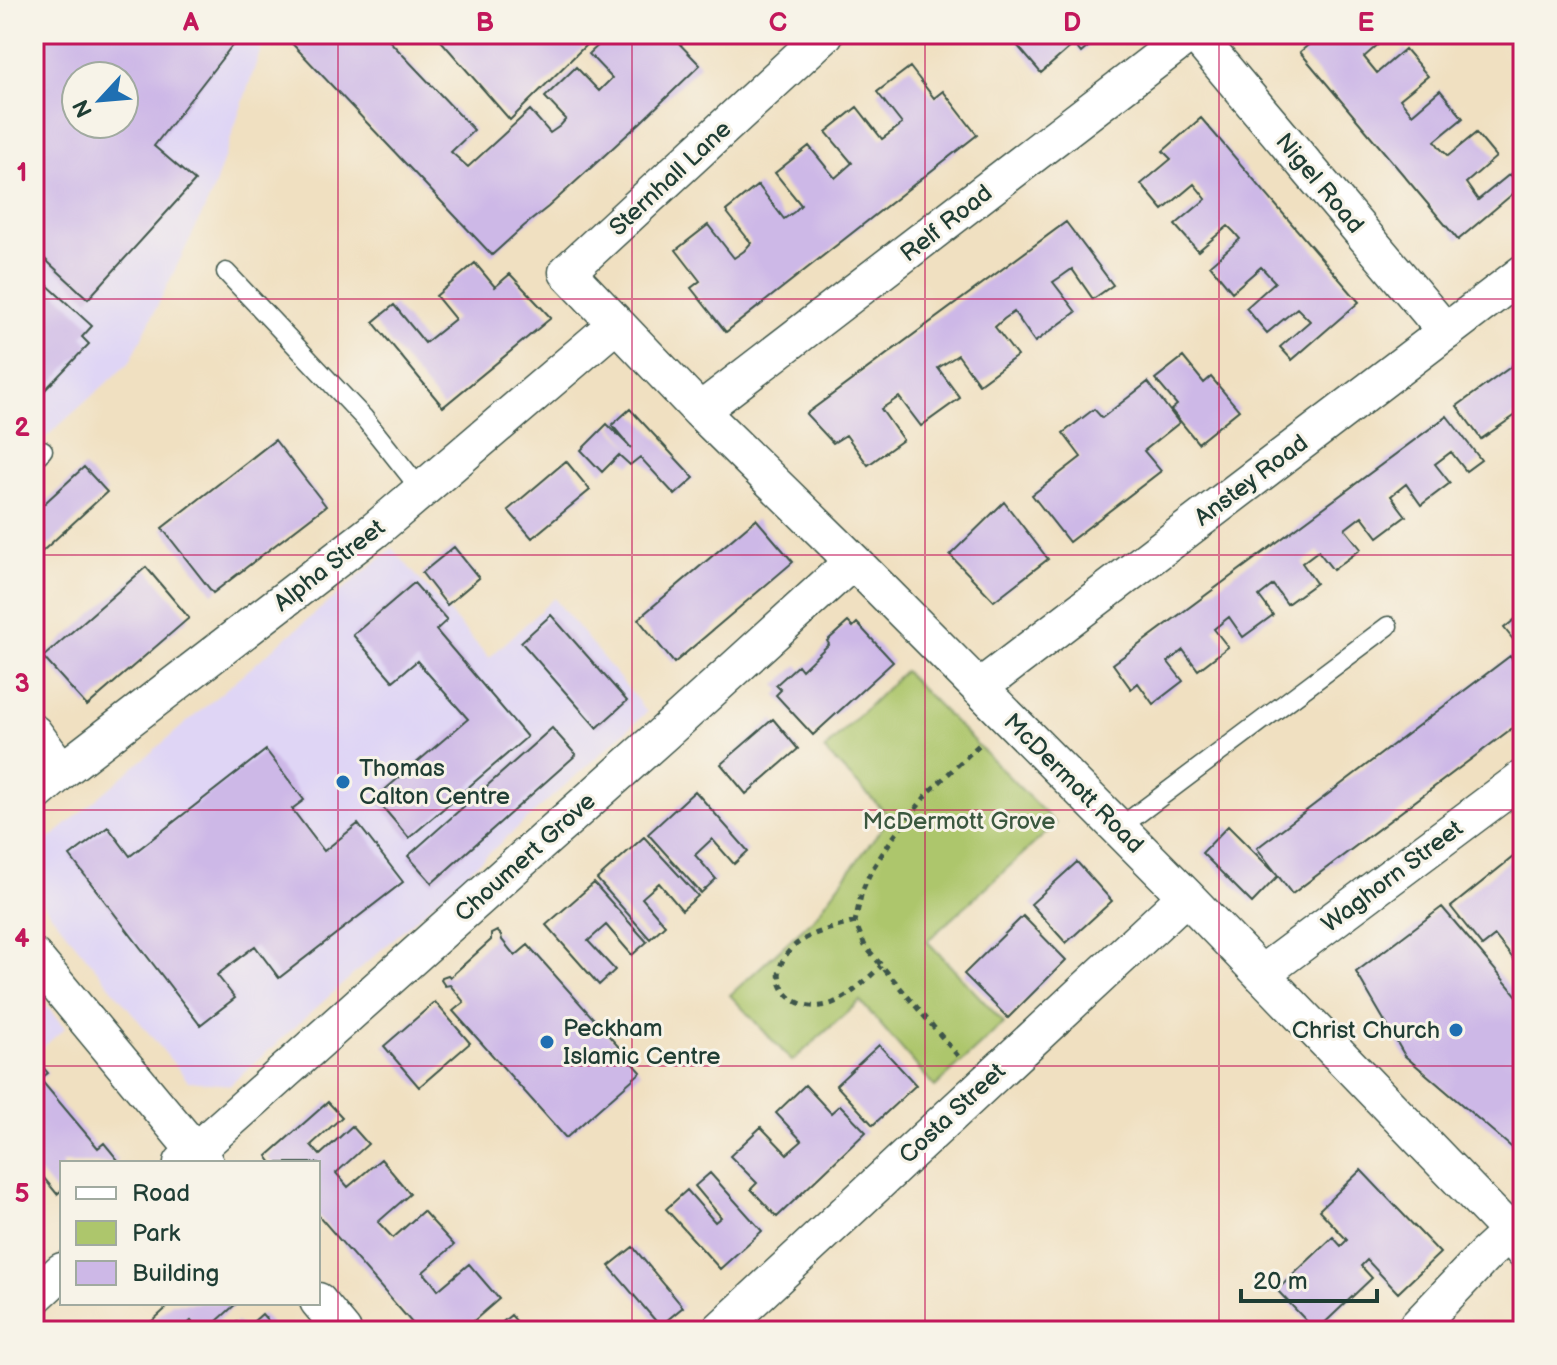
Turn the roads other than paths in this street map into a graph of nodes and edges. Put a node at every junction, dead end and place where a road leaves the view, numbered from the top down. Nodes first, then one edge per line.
1 (825, 34) edge
2 (1192, 34) edge
3 (226, 272) dead end
4 (1523, 273) edge
5 (616, 324) junction
6 (1446, 332) junction
7 (700, 411) junction
8 (422, 491) junction
9 (853, 561) junction
10 (1388, 626) dead end
11 (979, 688) junction
12 (34, 733) edge
13 (62, 771) junction
14 (34, 795) edge
15 (1516, 797) edge
16 (1119, 828) junction
17 (1186, 896) junction
18 (34, 957) edge
19 (1261, 974) junction
20 (194, 1159) edge
21 (1519, 1234) edge
22 (60, 1273) edge
23 (34, 1297) edge
24 (320, 1303) edge
25 (343, 1331) edge
26 (719, 1331) edge
27 (1413, 1331) edge

1 - 5 street, Sternhall Lane
2 - 6 street, Nigel Road
2 - 7 street, Relf Road
3 - 8 lane
4 - 6 street, Anstey Road
5 - 7 street, McDermott Road
5 - 8 street, Alpha Street
6 - 11 street, Anstey Road
7 - 9 street, McDermott Road
8 - 13 street, Alpha Street
9 - 11 street, McDermott Road
9 - 20 street, Choumert Grove
10 - 16 lane
11 - 16 street, McDermott Road
12 - 13 street
13 - 14 street, Alpha Street
15 - 19 street, Waghorn Street
16 - 17 street, McDermott Road
17 - 19 street, McDermott Road
17 - 26 street, Costa Street
18 - 20 street
19 - 21 street, McDermott Road
21 - 27 street
22 - 23 street
24 - 25 street

